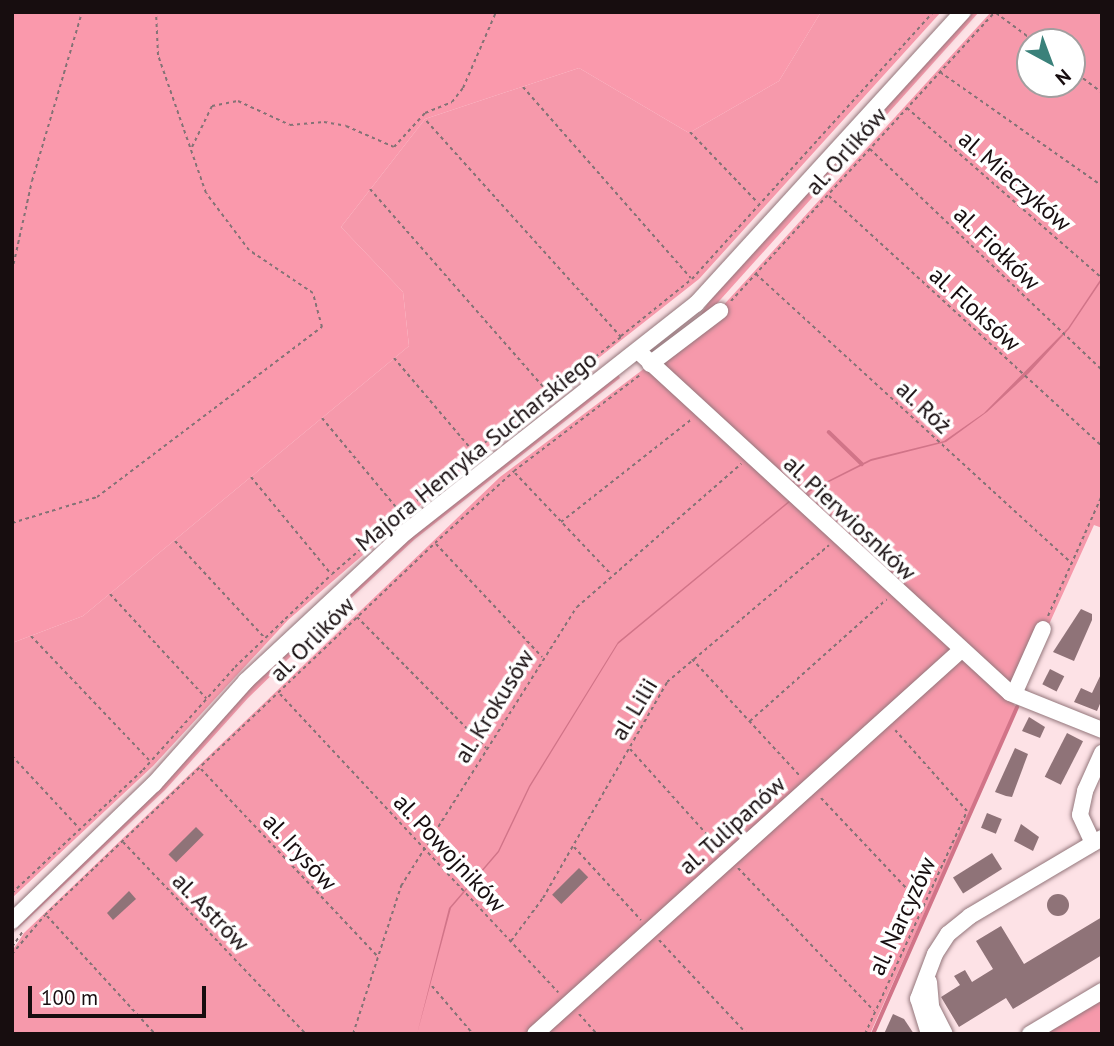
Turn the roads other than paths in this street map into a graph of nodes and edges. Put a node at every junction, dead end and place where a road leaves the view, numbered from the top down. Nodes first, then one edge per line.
1 (963, 12) edge
2 (720, 311) road end
3 (638, 351) junction
4 (651, 365) junction
5 (1043, 629) road end
6 (960, 651) junction
7 (1018, 695) junction
8 (1102, 730) edge
9 (1102, 753) edge
10 (1097, 841) edge
11 (20, 923) edge
12 (929, 969) junction
13 (1102, 991) edge
14 (535, 1034) edge
15 (929, 1034) edge
16 (945, 1034) edge
17 (1030, 1034) edge

1 - 3 street, Majora Henryka Sucharskiego
2 - 4 street
3 - 4 street, al. Pierwiosnków
3 - 11 street, Majora Henryka Sucharskiego
4 - 6 street, al. Pierwiosnków
5 - 7 street
6 - 7 street, al. Pierwiosnków
6 - 14 street, al. Tulipanów
7 - 8 street, al. Pierwiosnków
9 - 10 street
10 - 12 street
12 - 15 street
12 - 16 street
13 - 17 street

